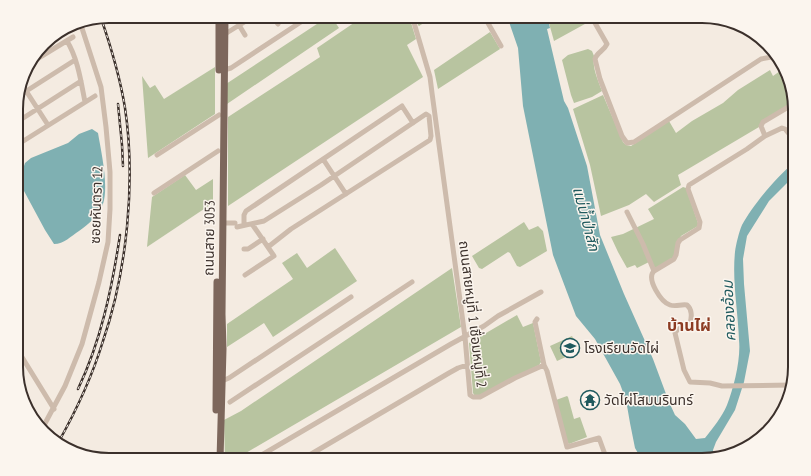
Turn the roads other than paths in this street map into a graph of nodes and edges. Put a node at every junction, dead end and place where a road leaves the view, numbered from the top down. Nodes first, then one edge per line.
1 (220, 23) edge
2 (225, 23) edge
3 (242, 23) edge
4 (299, 23) edge
5 (414, 23) edge
6 (488, 23) edge
7 (595, 23) edge
8 (239, 25) junction
9 (82, 28) edge
10 (225, 34) junction
11 (245, 35) dead end
12 (73, 37) dead end
13 (67, 41) junction
14 (502, 46) dead end
15 (41, 56) edge
16 (771, 57) edge
17 (75, 60) junction
18 (224, 70) junction
19 (81, 81) junction
20 (26, 91) joint
21 (95, 96) dead end
22 (85, 102) junction
23 (788, 107) edge
24 (37, 109) junction
25 (219, 115) junction
26 (23, 118) edge
27 (413, 123) junction
28 (48, 125) junction
29 (788, 132) edge
30 (765, 136) junction
31 (23, 141) edge
32 (218, 151) junction
33 (157, 155) dead end
34 (323, 159) junction
35 (334, 176) junction
36 (154, 193) dead end
37 (346, 194) junction
38 (627, 212) dead end
39 (252, 224) junction
40 (222, 225) junction
41 (238, 225) junction
42 (262, 239) junction
43 (268, 247) junction
44 (244, 249) dead end
45 (654, 271) junction
46 (246, 275) dead end
47 (412, 282) dead end
48 (541, 292) dead end
49 (351, 297) dead end
50 (537, 319) dead end
51 (219, 333) junction
52 (465, 337) junction
53 (23, 359) edge
54 (467, 365) junction
55 (544, 365) junction
56 (222, 381) junction
57 (786, 385) edge
58 (228, 404) junction
59 (54, 409) junction
60 (45, 425) edge
61 (216, 453) edge
62 (221, 453) edge
63 (265, 453) edge
64 (313, 453) edge
65 (604, 453) edge

1 - 25 main road, ถนนสาย 3053
2 - 10 main road, ถนนสาย 3053
3 - 8 street
4 - 18 street
5 - 52 street, ถนนสายหมู่ที่ 1 เชื่อมหมู่ที่ 2
6 - 14 street
7 - 16 street
8 - 10 street
8 - 11 street
9 - 59 street, ซอยหันตรา 12
10 - 18 main road, ถนนสาย 3053
12 - 13 street
13 - 15 street
13 - 17 street
17 - 19 street
17 - 20 street
18 - 40 main road, ถนนสาย 3053
19 - 22 street
19 - 24 street
20 - 24 street
21 - 22 street
22 - 28 street
23 - 30 street
24 - 26 street
24 - 28 street
25 - 32 main road, ถนนสาย 3053
25 - 33 street
27 - 34 street
27 - 35 street
27 - 37 street
28 - 31 street
29 - 30 street
30 - 45 street
32 - 36 street
32 - 51 main road, ถนนสาย 3053
34 - 35 street
34 - 41 street
35 - 37 street
35 - 39 street
37 - 43 street
38 - 45 street
39 - 41 street
39 - 42 street
40 - 41 street
40 - 51 main road, ถนนสาย 3053
42 - 43 street
42 - 44 street
43 - 46 street
45 - 57 street
47 - 58 street
48 - 52 street
49 - 56 street
50 - 55 street
51 - 56 main road, ถนนสาย 3053
51 - 61 main road, ถนนสาย 3053
52 - 54 street, ถนนสายหมู่ที่ 1 เชื่อมหมู่ที่ 2
52 - 63 street
53 - 59 street
54 - 55 street, ถนนสายหมู่ที่ 1 เชื่อมหมู่ที่ 2
54 - 64 street
55 - 65 street
56 - 58 main road, ถนนสาย 3053
58 - 62 main road, ถนนสาย 3053
59 - 60 street, ซอยหันตรา 12

